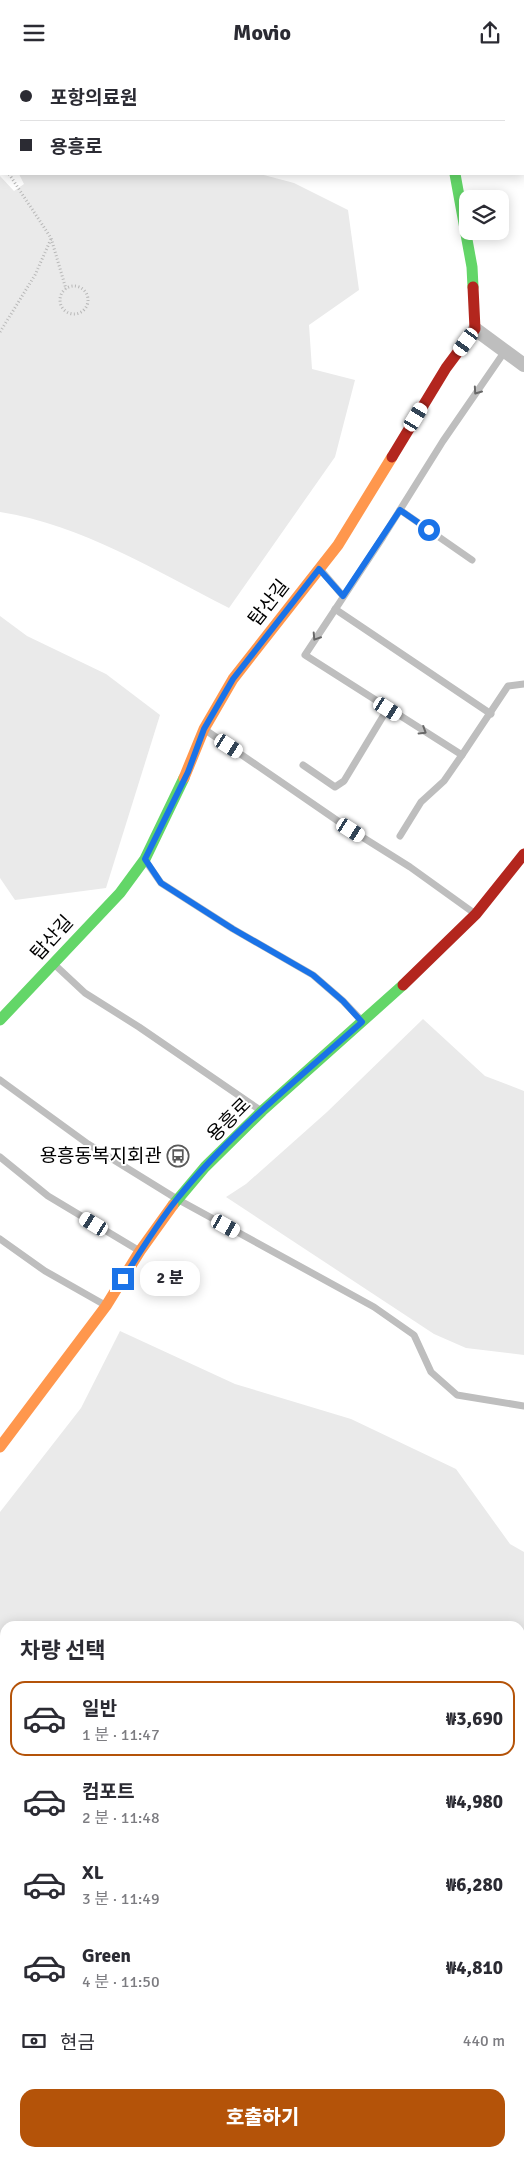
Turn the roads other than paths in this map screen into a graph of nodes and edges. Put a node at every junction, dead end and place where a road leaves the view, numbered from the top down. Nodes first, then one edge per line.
1 (455, 175) edge
2 (475, 329) junction
3 (505, 351) junction
4 (524, 365) edge
5 (400, 510) junction
6 (472, 560) dead end
7 (319, 569) junction
8 (343, 596) junction
9 (335, 609) junction
10 (524, 684) edge
11 (388, 709) junction
12 (490, 714) junction
13 (204, 729) junction
14 (462, 755) junction
15 (303, 765) dead end
16 (400, 836) dead end
17 (524, 854) edge
18 (145, 859) junction
19 (476, 914) junction
20 (54, 965) junction
21 (0, 1020) edge
22 (362, 1022) junction
23 (0, 1080) edge
24 (262, 1111) junction
25 (0, 1157) edge
26 (177, 1199) junction
27 (0, 1239) edge
28 (140, 1251) junction
29 (106, 1306) junction
30 (524, 1406) edge
31 (0, 1447) edge

1 - 2 street
2 - 3 street
2 - 7 street, 탑산길
3 - 4 street
3 -> 5 lane
5 - 6 lane
5 - 8 lane
7 - 8 lane
7 - 13 street, 탑산길
8 - 9 lane
9 -> 11 lane
9 - 12 lane
10 - 12 lane
11 -> 14 lane
11 - 15 lane
12 - 14 lane
13 - 18 street, 탑산길
13 - 19 lane
14 - 16 lane
17 - 19 street, 용흥로
18 - 20 street, 탑산길
18 - 22 lane
19 - 22 street, 용흥로
20 - 21 street, 탑산길
20 - 24 lane
22 - 24 street, 용흥로
23 - 26 lane
24 - 26 street, 용흥로
25 - 28 lane
26 - 28 street, 용흥로
26 - 30 lane
27 - 29 lane
28 - 29 street, 용흥로
29 - 31 street, 용흥로

